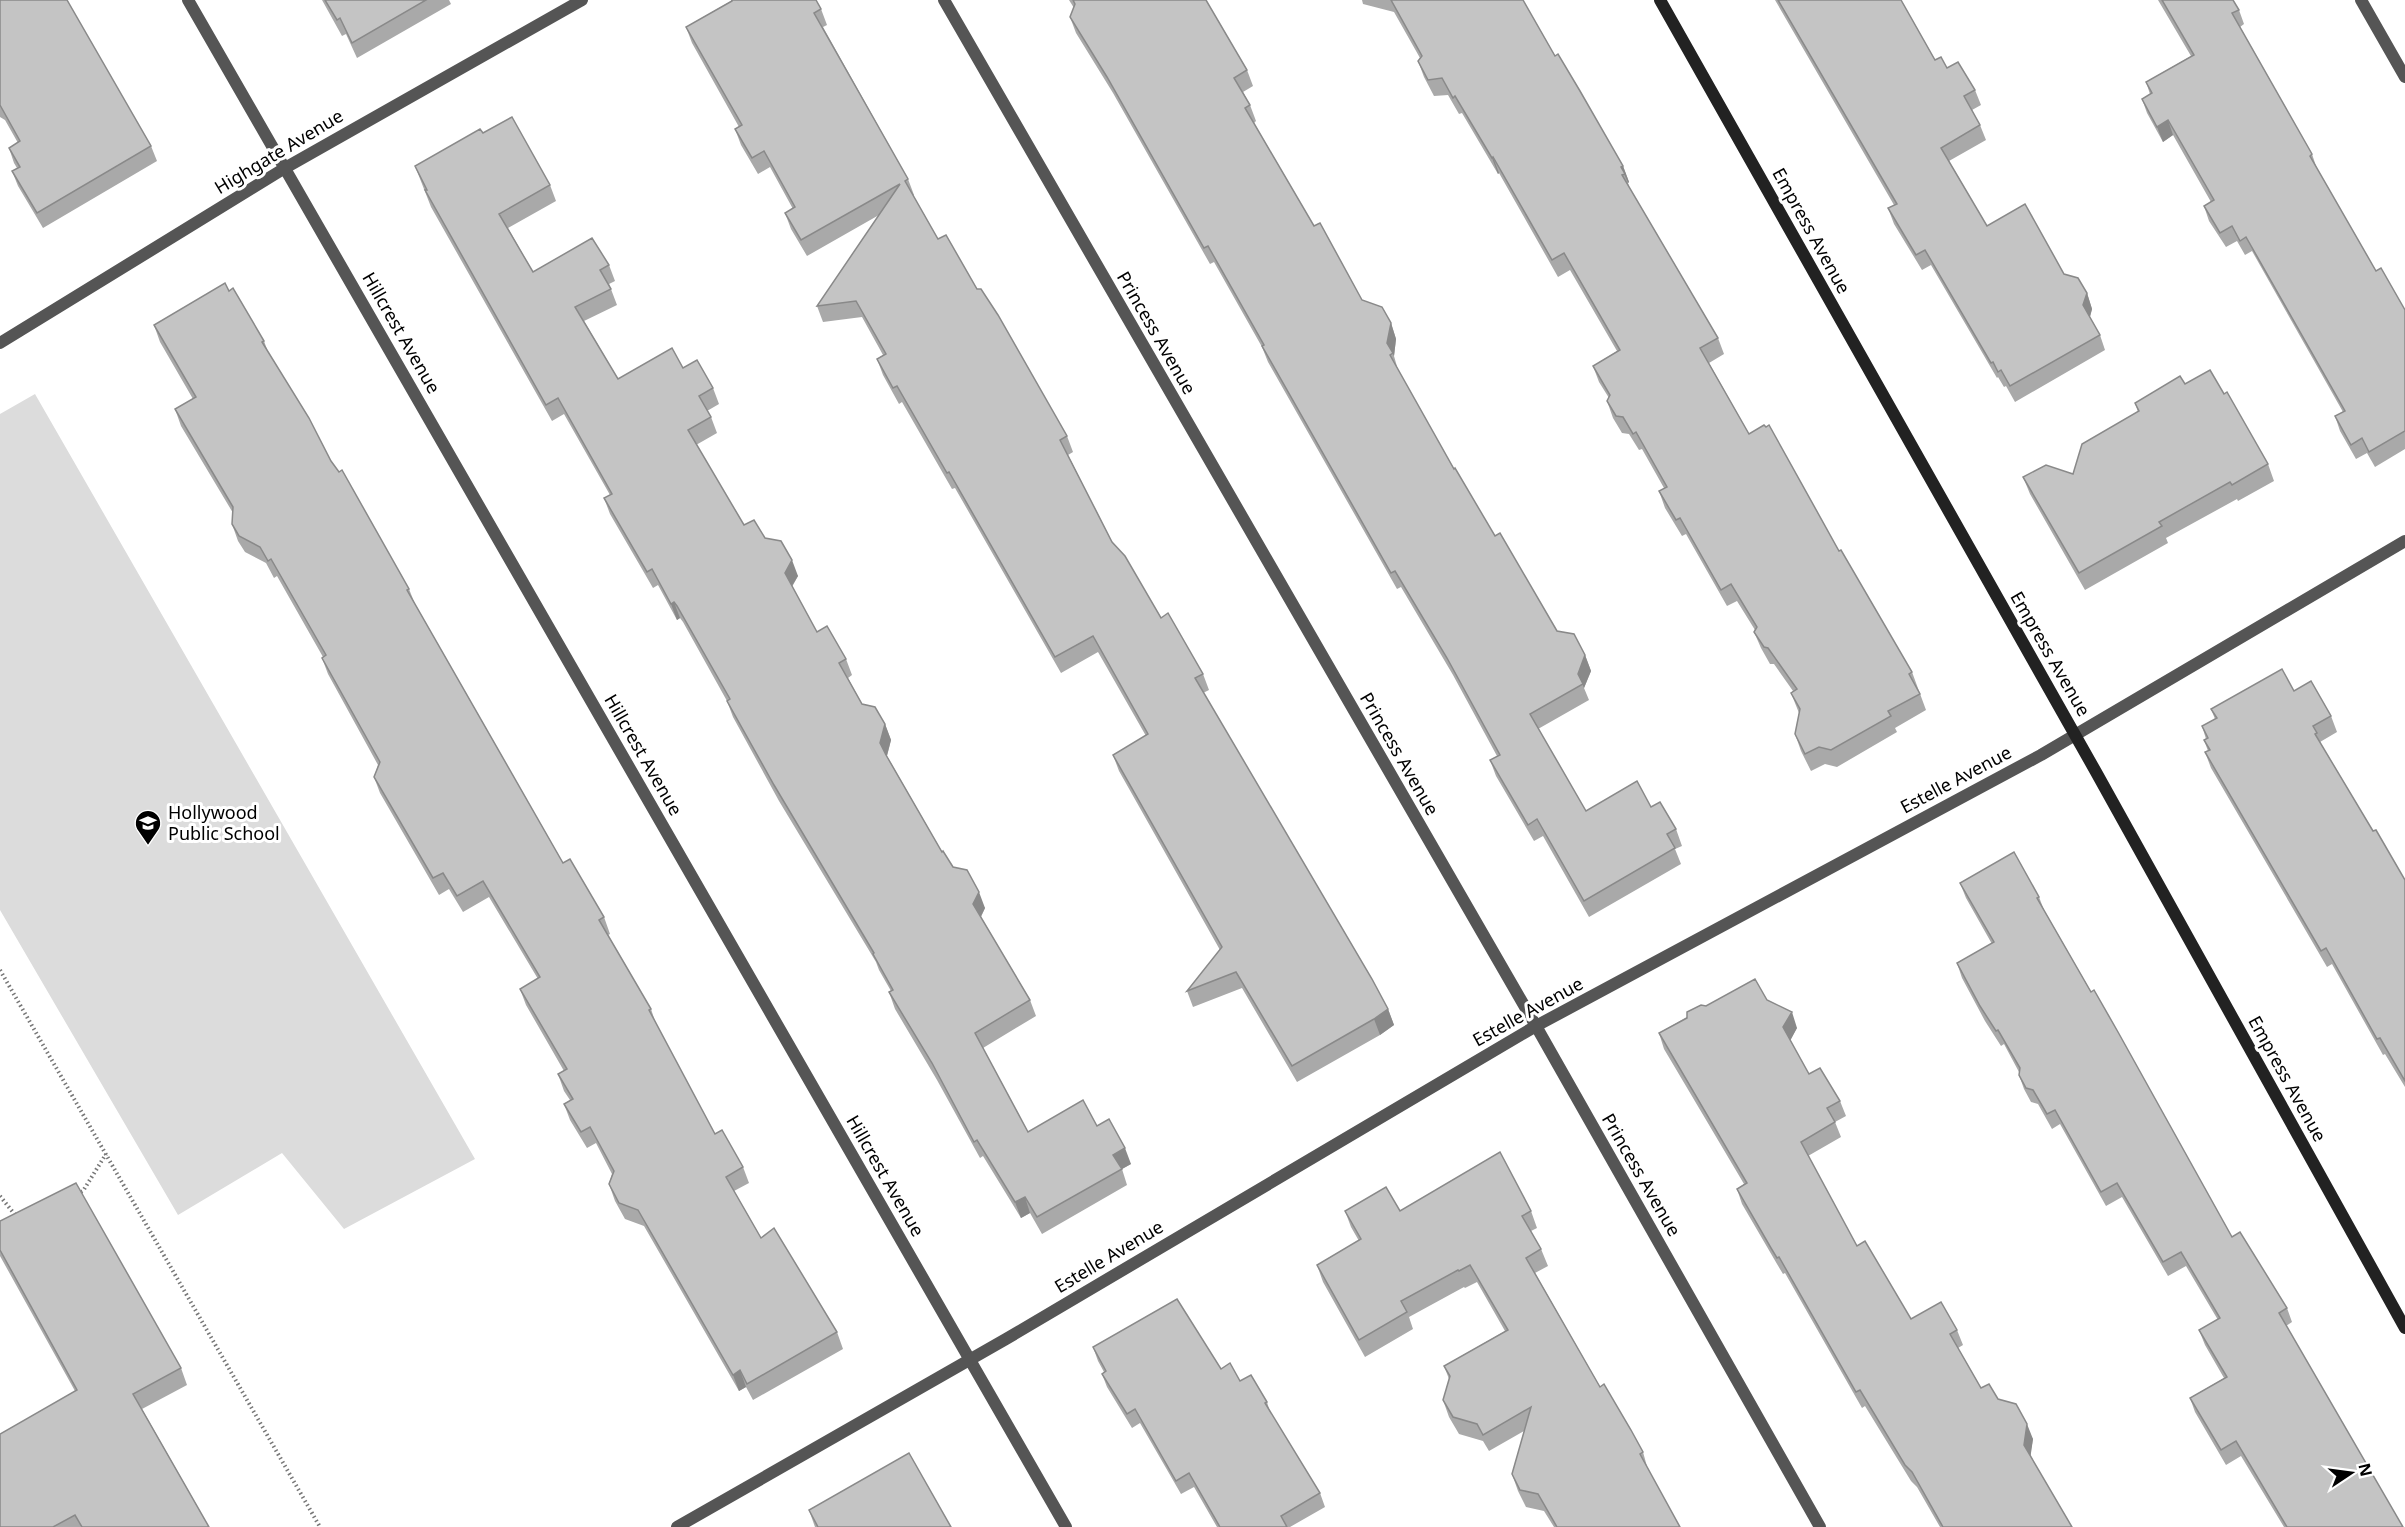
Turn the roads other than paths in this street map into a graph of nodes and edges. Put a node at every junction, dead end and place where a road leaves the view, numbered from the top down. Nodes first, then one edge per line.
1 (188, 0) edge
2 (582, 0) edge
3 (944, 0) edge
4 (1660, 0) edge
5 (2361, 0) edge
6 (2405, 77) edge
7 (285, 168) junction
8 (0, 343) edge
9 (2405, 542) edge
10 (2075, 735) junction
11 (1536, 1026) junction
12 (2405, 1328) edge
13 (969, 1359) junction
14 (677, 1527) edge
15 (1066, 1527) edge
16 (1820, 1527) edge

1 - 7 street, Hillcrest Avenue
2 - 7 street, Highgate Avenue
3 - 11 street, Princess Avenue
4 - 10 street, Empress Avenue
5 - 6 street
7 - 8 street, Highgate Avenue
7 - 13 street, Hillcrest Avenue
9 - 10 street, Estelle Avenue
10 - 11 street, Estelle Avenue
10 - 12 street, Empress Avenue
11 - 13 street, Estelle Avenue
11 - 16 street, Princess Avenue
13 - 14 street, Estelle Avenue
13 - 15 street, Hillcrest Avenue

